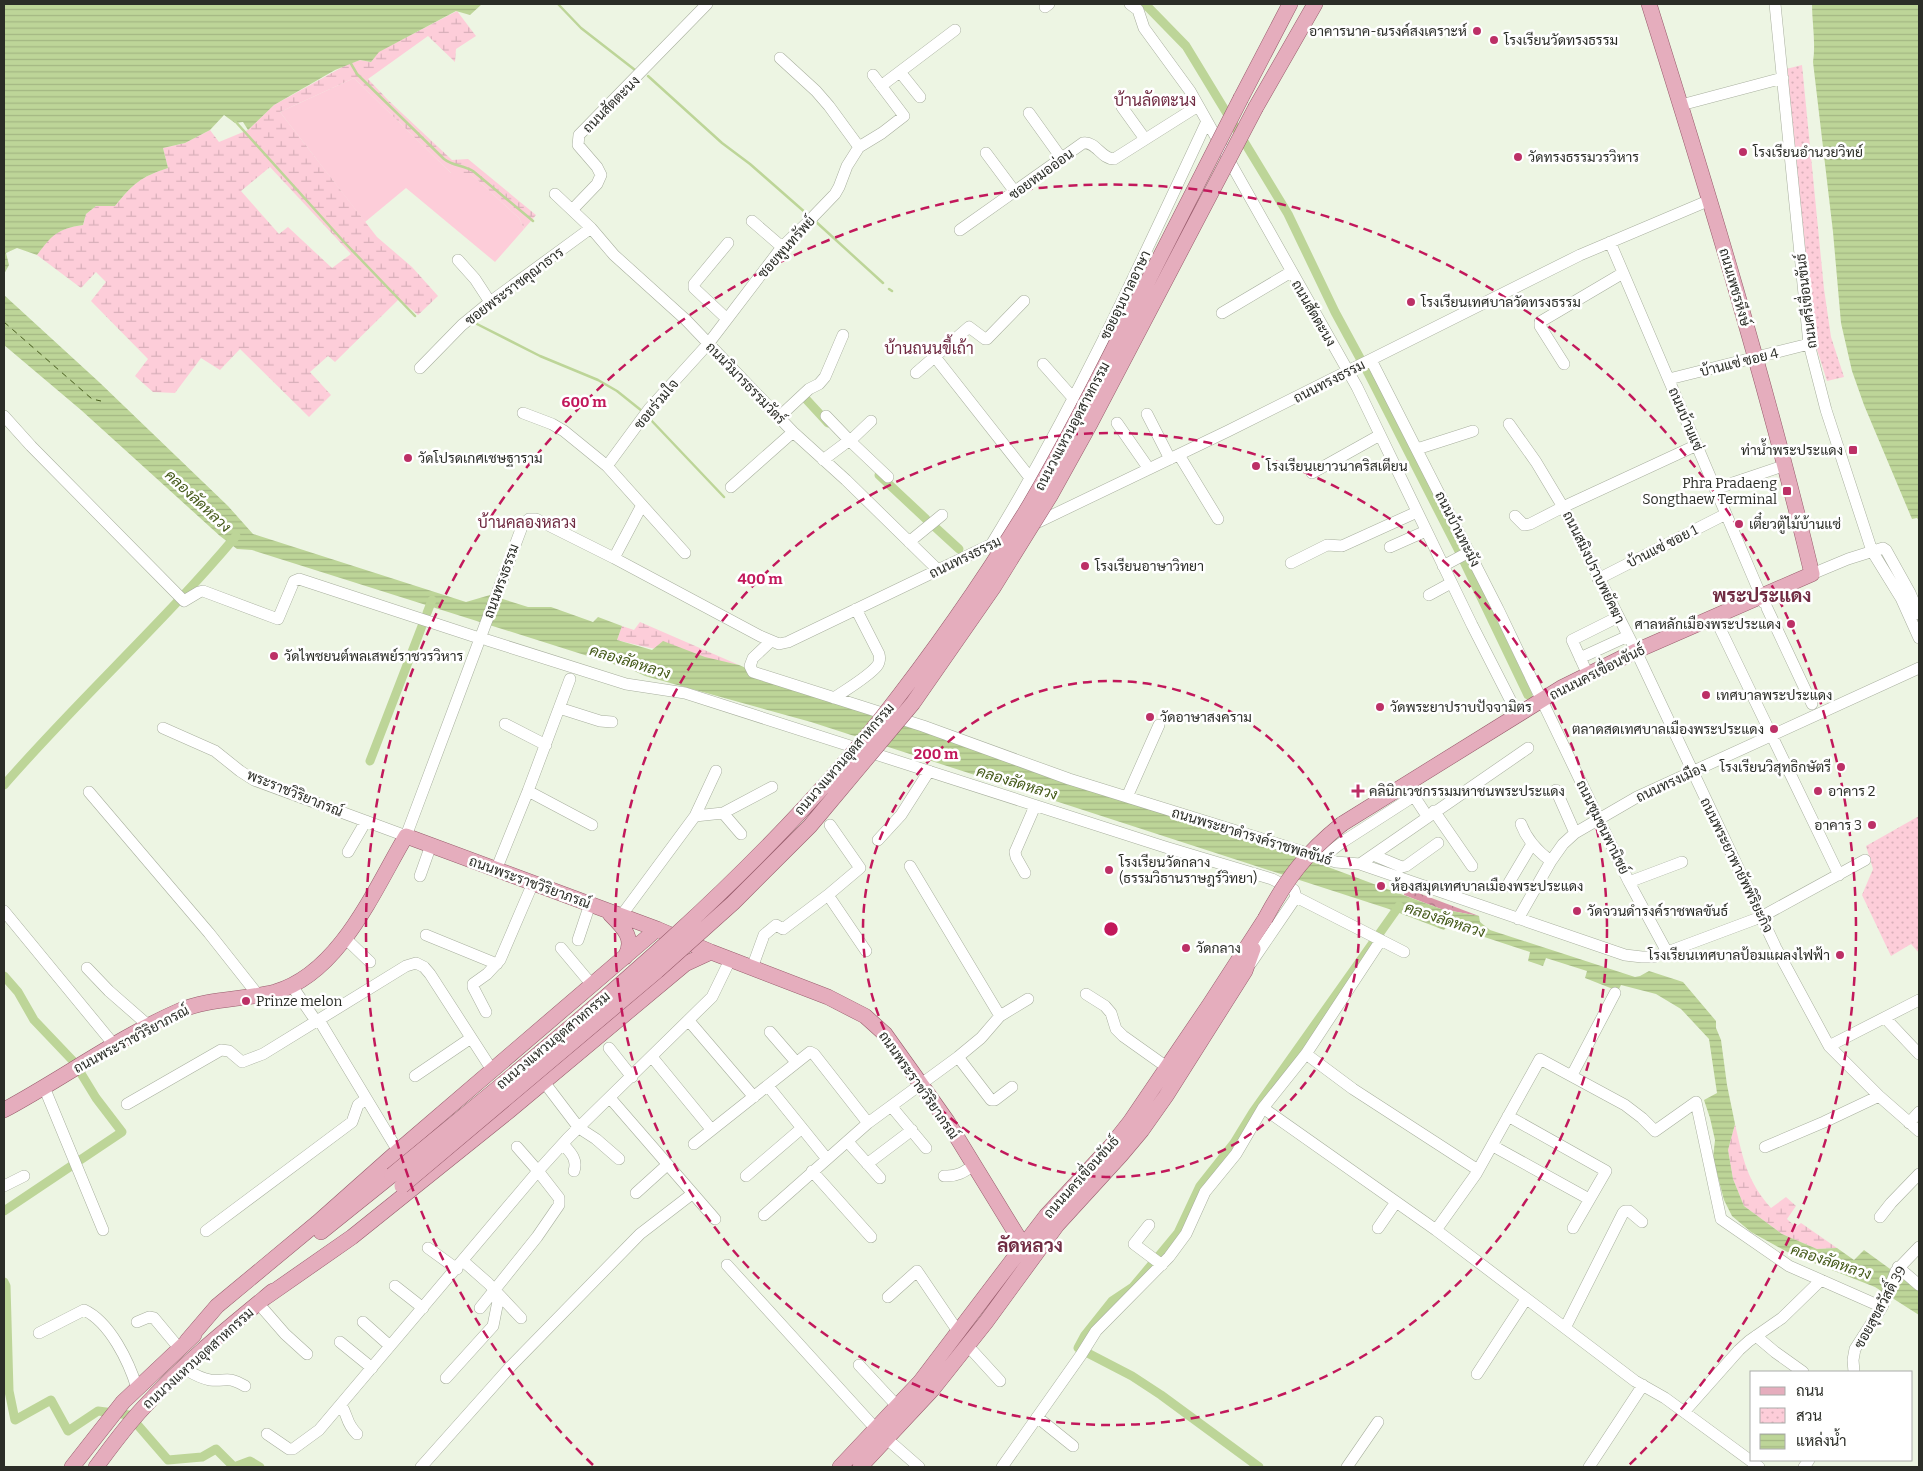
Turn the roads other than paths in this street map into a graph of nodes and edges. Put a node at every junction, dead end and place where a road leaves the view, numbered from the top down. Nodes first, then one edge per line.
1 (707, 4) edge
2 (1282, 4) edge
3 (1290, 4) edge
4 (1305, 4) edge
5 (1315, 4) edge
6 (1649, 4) edge
7 (1775, 4) edge
8 (1138, 6) edge
9 (955, 30) dead end
10 (780, 58) dead end
11 (900, 72) junction
12 (873, 74) dead end
13 (1783, 78) junction
14 (881, 86) junction
15 (920, 97) dead end
16 (1241, 98) junction
17 (1681, 105) junction
18 (1198, 106) junction
19 (1122, 107) dead end
20 (1256, 107) junction
21 (1030, 113) dead end
22 (1207, 121) junction
23 (1145, 139) junction
24 (859, 147) junction
25 (986, 153) dead end
26 (1062, 159) junction
27 (1015, 192) junction
28 (555, 194) dead end
29 (1710, 200) junction
30 (572, 210) junction
31 (752, 220) dead end
32 (591, 228) junction
33 (960, 230) dead end
34 (1610, 242) junction
35 (728, 243) dead end
36 (782, 247) junction
37 (458, 260) dead end
38 (1291, 272) junction
39 (1623, 273) junction
40 (1024, 301) dead end
41 (490, 302) junction
42 (1222, 313) dead end
43 (727, 319) junction
44 (843, 335) dead end
45 (708, 344) junction
46 (1809, 344) junction
47 (935, 357) junction
48 (1755, 358) junction
49 (1371, 360) junction
50 (1042, 364) dead end
51 (1564, 364) dead end
52 (420, 368) dead end
53 (1348, 371) junction
54 (916, 373) dead end
55 (1669, 379) junction
56 (1074, 399) junction
57 (523, 414) dead end
58 (1146, 414) dead end
59 (4, 416) edge
60 (826, 416) dead end
61 (779, 417) junction
62 (871, 422) dead end
63 (1117, 423) dead end
64 (1508, 424) dead end
65 (1473, 431) dead end
66 (793, 432) junction
67 (1380, 435) junction
68 (850, 442) junction
69 (1698, 445) junction
70 (1417, 449) junction
71 (1175, 457) junction
72 (823, 460) junction
73 (1786, 465) junction
74 (607, 466) junction
75 (1149, 469) junction
76 (1312, 473) dead end
77 (888, 477) dead end
78 (1031, 479) junction
79 (730, 487) dead end
80 (1715, 489) junction
81 (642, 505) junction
82 (1563, 508) junction
83 (1417, 512) junction
84 (1726, 514) junction
85 (942, 515) dead end
86 (1515, 516) dead end
87 (1218, 519) dead end
88 (1426, 531) junction
89 (909, 542) junction
90 (991, 545) junction
91 (1390, 547) dead end
92 (1872, 551) junction
93 (685, 553) dead end
94 (1463, 555) junction
95 (614, 558) junction
96 (1291, 563) dead end
97 (1443, 566) junction
98 (938, 570) junction
99 (1812, 574) junction
100 (1598, 579) junction
101 (1451, 583) junction
102 (1429, 594) dead end
103 (1764, 602) junction
104 (856, 610) junction
105 (1919, 614) edge
106 (1618, 617) junction
107 (1715, 618) junction
108 (1628, 636) junction
109 (481, 637) junction
110 (1919, 638) edge
111 (771, 641) junction
112 (1636, 651) junction
113 (1580, 658) junction
114 (1919, 668) edge
115 (1588, 675) junction
116 (570, 679) dead end
117 (834, 698) junction
118 (1542, 700) junction
119 (1812, 704) dead end
120 (559, 708) junction
121 (1518, 715) junction
122 (612, 722) dead end
123 (505, 724) dead end
124 (1159, 725) dead end
125 (163, 728) dead end
126 (1772, 734) junction
127 (546, 745) junction
128 (1528, 748) dead end
129 (716, 771) dead end
130 (930, 771) junction
131 (1692, 772) junction
132 (772, 788) dead end
133 (1410, 790) junction
134 (1556, 790) dead end
135 (528, 791) junction
136 (89, 792) dead end
137 (1127, 797) junction
138 (1035, 806) junction
139 (724, 813) junction
140 (1431, 814) junction
141 (695, 816) junction
142 (1599, 820) junction
143 (366, 821) junction
144 (1521, 824) dead end
145 (592, 825) dead end
146 (830, 825) dead end
147 (1575, 833) junction
148 (741, 834) dead end
149 (406, 836) junction
150 (878, 840) dead end
151 (1438, 843) dead end
152 (1532, 844) junction
153 (431, 845) junction
154 (348, 852) dead end
155 (1374, 855) junction
156 (1323, 857) junction
157 (1865, 860) dead end
158 (1551, 861) junction
159 (1682, 862) dead end
160 (1360, 864) junction
161 (910, 866) dead end
162 (1472, 866) dead end
163 (496, 870) junction
164 (1025, 873) dead end
165 (1839, 875) junction
166 (420, 876) dead end
167 (1629, 882) junction
168 (533, 883) junction
169 (1507, 886) dead end
170 (828, 895) junction
171 (1296, 897) junction
172 (590, 904) junction
173 (4, 911) edge
174 (614, 913) junction
175 (1761, 917) junction
176 (1264, 919) junction
177 (1518, 919) junction
178 (657, 930) junction
179 (426, 935) dead end
180 (1376, 937) junction
181 (345, 938) junction
182 (578, 940) dead end
183 (640, 945) junction
184 (561, 948) dead end
185 (866, 951) dead end
186 (711, 952) junction
187 (1404, 952) dead end
188 (1667, 952) junction
189 (625, 957) junction
190 (730, 960) junction
191 (370, 962) dead end
192 (497, 964) junction
193 (88, 968) dead end
194 (752, 968) junction
195 (1245, 971) junction
196 (592, 985) junction
197 (292, 986) junction
198 (1616, 993) dead end
199 (650, 994) junction
200 (1086, 994) dead end
201 (258, 995) junction
202 (1028, 999) dead end
203 (1919, 1000) edge
204 (486, 1012) dead end
205 (1000, 1016) junction
206 (1885, 1018) junction
207 (689, 1020) junction
208 (317, 1021) junction
209 (149, 1026) junction
210 (770, 1032) dead end
211 (471, 1038) junction
212 (114, 1046) junction
213 (1829, 1046) junction
214 (609, 1048) dead end
215 (1306, 1054) junction
216 (1919, 1054) edge
217 (652, 1057) junction
218 (958, 1057) junction
219 (796, 1062) junction
220 (1168, 1068) junction
221 (492, 1070) junction
222 (1572, 1075) junction
223 (415, 1076) dead end
224 (632, 1076) junction
225 (544, 1082) junction
226 (922, 1085) junction
227 (768, 1086) junction
228 (44, 1087) junction
229 (1012, 1087) dead end
230 (1879, 1096) junction
231 (754, 1097) junction
232 (610, 1098) junction
233 (366, 1099) junction
234 (127, 1104) dead end
235 (891, 1106) junction
236 (1263, 1108) junction
237 (4, 1110) edge
238 (1919, 1112) edge
239 (1508, 1116) junction
240 (868, 1123) junction
241 (1910, 1123) junction
242 (579, 1128) junction
243 (802, 1128) junction
244 (712, 1129) junction
245 (912, 1130) junction
246 (1919, 1131) edge
247 (848, 1142) junction
248 (563, 1144) junction
249 (694, 1144) dead end
250 (1493, 1146) junction
251 (517, 1147) dead end
252 (1765, 1147) dead end
253 (926, 1148) dead end
254 (398, 1151) junction
255 (619, 1159) dead end
256 (827, 1159) junction
257 (867, 1164) junction
258 (667, 1165) junction
259 (974, 1166) junction
260 (1478, 1170) junction
261 (538, 1171) junction
262 (574, 1171) dead end
263 (812, 1171) junction
264 (1919, 1174) edge
265 (24, 1176) dead end
266 (746, 1176) dead end
267 (944, 1176) dead end
268 (880, 1178) dead end
269 (397, 1180) junction
270 (4, 1186) edge
271 (636, 1193) dead end
272 (692, 1194) junction
273 (1590, 1199) junction
274 (1396, 1202) junction
275 (764, 1215) dead end
276 (1880, 1217) dead end
277 (715, 1219) dead end
278 (1642, 1222) dead end
279 (1149, 1225) dead end
280 (1378, 1228) dead end
281 (1573, 1228) dead end
282 (103, 1230) dead end
283 (1436, 1230) junction
284 (206, 1231) dead end
285 (871, 1237) dead end
286 (1919, 1247) edge
287 (428, 1248) dead end
288 (1028, 1250) junction
289 (1157, 1261) junction
290 (460, 1265) junction
291 (727, 1265) dead end
292 (1897, 1269) junction
293 (1820, 1280) junction
294 (395, 1286) dead end
295 (1919, 1286) edge
296 (496, 1293) junction
297 (988, 1293) junction
298 (888, 1296) dead end
299 (1526, 1299) junction
300 (262, 1300) junction
301 (1000, 1302) junction
302 (1884, 1302) junction
303 (424, 1308) junction
304 (480, 1308) dead end
305 (521, 1318) dead end
306 (137, 1322) dead end
307 (363, 1322) dead end
308 (1565, 1328) junction
309 (39, 1333) dead end
310 (959, 1333) junction
311 (1756, 1336) junction
312 (340, 1342) dead end
313 (183, 1345) junction
314 (390, 1346) junction
315 (968, 1346) junction
316 (307, 1354) dead end
317 (859, 1364) dead end
318 (183, 1368) junction
319 (372, 1368) junction
320 (1802, 1371) edge
321 (1854, 1371) edge
322 (1477, 1374) dead end
323 (446, 1378) dead end
324 (1000, 1381) dead end
325 (1643, 1384) junction
326 (246, 1386) dead end
327 (137, 1388) junction
328 (341, 1405) junction
329 (898, 1407) junction
330 (1684, 1412) junction
331 (1036, 1417) junction
332 (1378, 1422) dead end
333 (267, 1434) dead end
334 (357, 1434) dead end
335 (881, 1434) junction
336 (123, 1439) junction
337 (1073, 1446) dead end
338 (1750, 1460) edge
339 (72, 1467) edge
340 (96, 1467) edge
341 (108, 1467) edge
342 (421, 1467) edge
343 (840, 1467) edge
344 (860, 1467) edge
345 (919, 1467) edge
346 (1002, 1467) edge
347 (1347, 1467) edge
348 (1590, 1467) edge

1 - 30 street, ถนนสัตตะนง
2 - 16 main road
3 - 16 main road, ถนนวงแหวนอุตสาหกรรม
4 - 20 main road, ถนนวงแหวนอุตสาหกรรม
5 - 20 main road
6 - 17 main road, ถนนเพชรหึงษ์
7 - 13 street, ถนนศรีเขื่อนขันธ์
8 - 18 street, ถนนสัตตะนง
9 - 11 street
10 - 24 street
11 - 14 street
11 - 15 street
12 - 14 street, ซอยพูนทรัพย์
13 - 17 street
13 - 46 street, ถนนศรีเขื่อนขันธ์
14 - 24 street, ซอยพูนทรัพย์
16 - 269 main road, ถนนวงแหวนอุตสาหกรรม, bridge
17 - 29 main road, ถนนเพชรหึงษ์
18 - 22 street, ถนนสัตตะนง
18 - 23 street, ซอยหมออ่อน
19 - 23 street
20 - 269 main road, ถนนวงแหวนอุตสาหกรรม, bridge
21 - 26 street
22 - 38 street, ถนนสัตตะนง
22 - 56 street, ซอยอุนบาลอาษา
23 - 26 street, ซอยหมออ่อน
24 - 36 street, ซอยพูนทรัพย์
25 - 27 street
26 - 27 street, ซอยหมออ่อน
27 - 33 street, ซอยหมออ่อน
28 - 30 street, ถนนวิมารธรรมวัตร์
29 - 34 street, ถนนทรงธรรม
29 - 48 main road, ถนนเพชรหึงษ์
30 - 32 street, ถนนวิมารธรรมวัตร์
31 - 36 street
32 - 41 street, ซอยพระราชคุณาธาร
32 - 45 street, ถนนวิมารธรรมวัตร์
34 - 39 street, ถนนบ้านแซ่
34 - 49 street, ถนนทรงธรรม
35 - 43 street
36 - 43 street, ซอยพูนทรัพย์
37 - 41 street
38 - 42 street
38 - 53 street, ถนนสัตตะนง
39 - 51 street
39 - 55 street, ถนนบ้านแซ่
40 - 47 street
41 - 52 street, ซอยพระราชคุณาธาร
43 - 45 street, ซอยพูนทรัพย์
44 - 61 street
45 - 61 street, ถนนวิมารธรรมวัตร์
45 - 74 street, ซอยร่วมใจ
46 - 48 street, บ้านแซ่ ซอย 4
46 - 92 street, ถนนศรีเขื่อนขันธ์
47 - 54 street
47 - 78 street
48 - 55 street, บ้านแซ่ ซอย 4
48 - 73 main road, ถนนเพชรหึงษ์
49 - 53 street, ถนนทรงธรรม
49 - 70 street, ถนนบ้านทะมัง
50 - 56 street
53 - 67 street, ถนนสัตตะนง
53 - 71 street, ถนนทรงธรรม
55 - 69 street, ถนนบ้านแซ่
56 - 78 street, ซอยอุนบาลอาษา
57 - 74 street
58 - 71 street
59 - 109 street
60 - 68 street
61 - 66 street, ถนนวิมารธรรมวัตร์
62 - 68 street
63 - 75 street
64 - 82 street
65 - 70 street
66 - 72 street, ถนนวิมารธรรมวัตร์
66 - 79 street
67 - 76 street
67 - 83 street, ถนนสัตตะนง
68 - 72 street
68 - 77 street
69 - 80 street, ถนนบ้านแซ่
69 - 82 street, ถนนสมิงปราบพยัคฆา
70 - 94 street, ถนนบ้านทะมัง
71 - 75 street, ถนนทรงธรรม
71 - 87 street
72 - 89 street, ถนนวิมารธรรมวัตร์
73 - 80 street
73 - 99 main road, ถนนเพชรหึงษ์
74 - 81 street
75 - 90 street, ถนนทรงธรรม
78 - 90 street, ซอยอุนบาลอาษา
80 - 84 street, ถนนบ้านแซ่
81 - 93 street
81 - 95 street
82 - 86 street
82 - 100 street, ถนนสมิงปราบพยัคฆา
83 - 88 street, ถนนสัตตะนง
83 - 96 street
84 - 100 street, บ้านแซ่ ซอย 1
84 - 103 street, ถนนบ้านแซ่
85 - 89 street
88 - 91 street
88 - 97 street, ถนนสัตตะนง
89 - 98 street, ถนนวิมารธรรมวัตร์
90 - 98 street, ถนนทรงธรรม
92 - 99 street, ถนนนครเขื่อนขันธ์
92 - 105 street
92 - 110 street, ถนนศรีเขื่อนขันธ์
94 - 97 street
94 - 118 street, ถนนบ้านทะมัง
95 - 109 street, ถนนทรงธรรม
95 - 111 street, ถนนทรงธรรม
97 - 101 street, ถนนสัตตะนง
98 - 104 street, ถนนทรงธรรม
99 - 103 main road, ถนนนครเขื่อนขันธ์
100 - 106 street, ถนนสมิงปราบพยัคฆา
101 - 102 street
101 - 121 street, ถนนสัตตะนง
103 - 107 main road, ถนนนครเขื่อนขันธ์
103 - 119 street, ถนนบ้านแซ่
104 - 111 street, ถนนทรงธรรม
104 - 117 street
106 - 108 street, ถนนสมิงปราบพยัคฆา
106 - 113 street
107 - 112 main road, ถนนนครเขื่อนขันธ์
107 - 126 street
108 - 112 street, ถนนสมิงปราบพยัคฆา
108 - 113 street
109 - 130 street
109 - 149 street, ถนนทรงธรรม
111 - 117 street, ถนนพระยาดำรงค์ราชพลขันธ์
112 - 115 main road, ถนนนครเขื่อนขันธ์
112 - 131 street, ถนนพระยาพายัพพิริยะกิจ
113 - 115 street
114 - 126 street, ถนนทรงเมือง
115 - 118 main road, ถนนนครเขื่อนขันธ์
116 - 120 street
117 - 137 street, ถนนพระยาดำรงค์ราชพลขันธ์
118 - 121 main road, ถนนนครเขื่อนขันธ์
118 - 142 street, ถนนชุมชนพานิชย์
120 - 122 street
120 - 127 street
121 - 133 main road, ถนนนครเขื่อนขันธ์
123 - 127 street
124 - 137 street
125 - 143 street, พระราชวิริยาภรณ์
126 - 131 street, ถนนทรงเมือง
126 - 165 street
127 - 135 street
128 - 140 street
129 - 141 street
130 - 138 street
130 - 150 street
131 - 142 street, ถนนทรงเมือง
131 - 175 street, ถนนพระยาพายัพพิริยะกิจ
132 - 139 street
133 - 140 street
133 - 156 street
133 - 176 main road, ถนนนครเขื่อนขันธ์, bridge
134 - 147 street
135 - 145 street
135 - 163 street
136 - 201 street
137 - 156 street, ถนนพระยาดำรงค์ราชพลขันธ์
138 - 164 street
138 - 171 street
139 - 141 street
139 - 148 street
140 - 155 street
140 - 162 street
141 - 174 street
142 - 147 street, ถนนทรงเมือง
142 - 167 street, ถนนชุมชนพานิชย์
143 - 149 street, พระราชวิริยาภรณ์
143 - 154 street
144 - 152 street
146 - 170 street
147 - 158 street, ถนนทรงเมือง
149 - 153 main road, ถนนพระราชวิริยาภรณ์
149 - 181 main road, ถนนพระราชวิริยาภรณ์
151 - 155 street
152 - 158 street
152 - 169 street
153 - 163 main road, ถนนพระราชวิริยาภรณ์
153 - 166 street
155 - 160 street
156 - 160 street, ถนนพระยาดำรงค์ราชพลขันธ์
157 - 165 street, ถนนพระยาดำรงค์ราชพลขันธ์
158 - 177 street, ถนนทรงเมือง
159 - 167 street
160 - 177 street, ถนนพระยาดำรงค์ราชพลขันธ์
161 - 205 street
163 - 168 main road, ถนนพระราชวิริยาภรณ์
165 - 175 street, ถนนพระยาดำรงค์ราชพลขันธ์
167 - 188 street, ถนนชุมชนพานิชย์
168 - 172 main road, ถนนพระราชวิริยาภรณ์
168 - 192 street
170 - 185 street
170 - 194 street
171 - 180 street
171 - 195 street
172 - 174 main road, ถนนพระราชวิริยาภรณ์
172 - 182 street
173 - 212 street
174 - 178 main road, ถนนพระราชวิริยาภรณ์
174 - 189 main road
175 - 188 street, ถนนพระยาดำรงค์ราชพลขันธ์
175 - 213 street, ถนนพระยาพายัพพิริยะกิจ
176 - 195 main road, ถนนนครเขื่อนขันธ์
176 - 220 main road, ถนนนครเขื่อนขันธ์
177 - 188 street, ถนนพระยาดำรงค์ราชพลขันธ์
178 - 183 main road, ถนนวงแหวนอุตสาหกรรม
178 - 186 main road, ถนนพระราชวิริยาภรณ์
179 - 192 street
180 - 187 street
180 - 215 street
181 - 191 street
181 - 197 main road, ถนนพระราชวิริยาภรณ์
183 - 189 main road, ถนนวงแหวนอุตสาหกรรม
183 - 199 main road
184 - 196 street
186 - 190 main road, ถนนพระราชวิริยาภรณ์
186 - 199 main road, ถนนวงแหวนอุตสาหกรรม
189 - 196 main road, ถนนวงแหวนอุตสาหกรรม
190 - 194 main road, ถนนพระราชวิริยาภรณ์
190 - 207 street
192 - 204 street
193 - 209 street
194 - 226 main road, ถนนพระราชวิริยาภรณ์
195 - 288 main road, ถนนนครเขื่อนขันธ์
196 - 221 main road, ถนนวงแหวนอุตสาหกรรม
197 - 201 main road, ถนนพระราชวิริยาภรณ์
197 - 208 street
198 - 222 street
199 - 225 main road, ถนนวงแหวนอุตสาหกรรม
200 - 220 street
201 - 209 main road, ถนนพระราชวิริยาภรณ์
202 - 205 street
203 - 206 street
205 - 218 street
206 - 213 street
206 - 216 street
207 - 217 street
207 - 231 street
208 - 211 street
208 - 233 street
208 - 234 street
209 - 212 main road, ถนนพระราชวิริยาภรณ์
210 - 219 street
211 - 221 street
211 - 223 street
212 - 228 main road, ถนนพระราชวิริยาภรณ์
213 - 230 street, ถนนพระยาพายัพพิริยะกิจ
214 - 224 street
215 - 236 street
215 - 260 street
217 - 224 street
217 - 244 street
218 - 226 street
218 - 229 street
219 - 227 street
219 - 240 street
220 - 288 main road, ถนนนครเขื่อนขันธ์
221 - 254 main road, ถนนวงแหวนอุตสาหกรรม
222 - 239 street
222 - 293 street
224 - 232 street
225 - 242 street
225 - 300 main road, ถนนวงแหวนอุตสาหกรรม
226 - 235 street
226 - 259 main road, ถนนพระราชวิริยาภรณ์
227 - 231 street
227 - 243 street
228 - 237 main road, ถนนพระราชวิริยาภรณ์
228 - 282 street
230 - 241 street, ถนนพระยาพายัพพิริยะกิจ
230 - 252 street
231 - 244 street
232 - 242 street
232 - 258 street
233 - 254 street
233 - 284 street
235 - 240 street
235 - 245 street
236 - 274 street
236 - 289 street
238 - 241 street
239 - 250 street
239 - 273 street
240 - 247 street
241 - 246 street, ถนนพระยาพายัพพิริยะกิจ
242 - 248 street
242 - 255 street
243 - 256 street
243 - 266 street
244 - 249 street
245 - 253 street
245 - 257 street
247 - 256 street
247 - 257 street
248 - 261 street
248 - 262 street
250 - 260 street
250 - 273 street
251 - 261 street
254 - 313 main road, ถนนวงแหวนอุตสาหกรรม
256 - 263 street
257 - 268 street
258 - 271 street
258 - 272 street
259 - 267 street
259 - 288 main road, ถนนพระราชวิริยาภรณ์
260 - 283 street
261 - 290 street
261 - 296 street
263 - 275 street
263 - 285 street
264 - 276 street
265 - 270 street
269 - 300 main road, ถนนวงแหวนอุตสาหกรรม
269 - 313 main road, ถนนวงแหวนอุตสาหกรรม
272 - 277 street
272 - 342 street
273 - 281 street
274 - 280 street
274 - 283 street
278 - 308 street
279 - 289 street
283 - 299 street
286 - 292 street, ซอยสุขสวัสดิ์ 39
287 - 290 street
288 - 297 main road, ถนนนครเขื่อนขันธ์
288 - 301 main road, ถนนนครเขื่อนขันธ์
289 - 331 street
290 - 296 street
290 - 303 street
291 - 335 street
292 - 295 street
292 - 302 street, ซอยสุขสวัสดิ์ 39
293 - 302 street
293 - 311 street
294 - 303 street
296 - 304 street
296 - 305 street
296 - 323 street
297 - 301 main road
297 - 310 main road, ถนนนครเขื่อนขันธ์
298 - 310 street
299 - 308 street
299 - 322 street
300 - 316 street
300 - 318 main road, ถนนวงแหวนอุตสาหกรรม
301 - 315 main road, ถนนนครเขื่อนขันธ์
302 - 321 street, ซอยสุขสวัสดิ์ 39
303 - 314 street
306 - 313 street
307 - 314 street
308 - 325 street
309 - 327 street
310 - 329 main road, ถนนนครเขื่อนขันธ์
311 - 320 street
311 - 330 street
312 - 319 street
313 - 327 main road, ถนนวงแหวนอุตสาหกรรม
314 - 319 street
315 - 324 street
315 - 335 main road, ถนนนครเขื่อนขันธ์
317 - 329 street
318 - 326 street
318 - 336 main road, ถนนวงแหวนอุตสาหกรรม
319 - 328 street
325 - 330 street
325 - 348 street
327 - 339 main road, ถนนวงแหวนอุตสาหกรรม
328 - 333 street
328 - 334 street
329 - 335 main road, ถนนนครเขื่อนขันธ์
330 - 338 street
331 - 337 street
331 - 346 street
332 - 347 street
335 - 343 main road, ถนนนครเขื่อนขันธ์
335 - 344 main road, ถนนนครเขื่อนขันธ์
335 - 345 street
336 - 340 main road
336 - 341 main road

